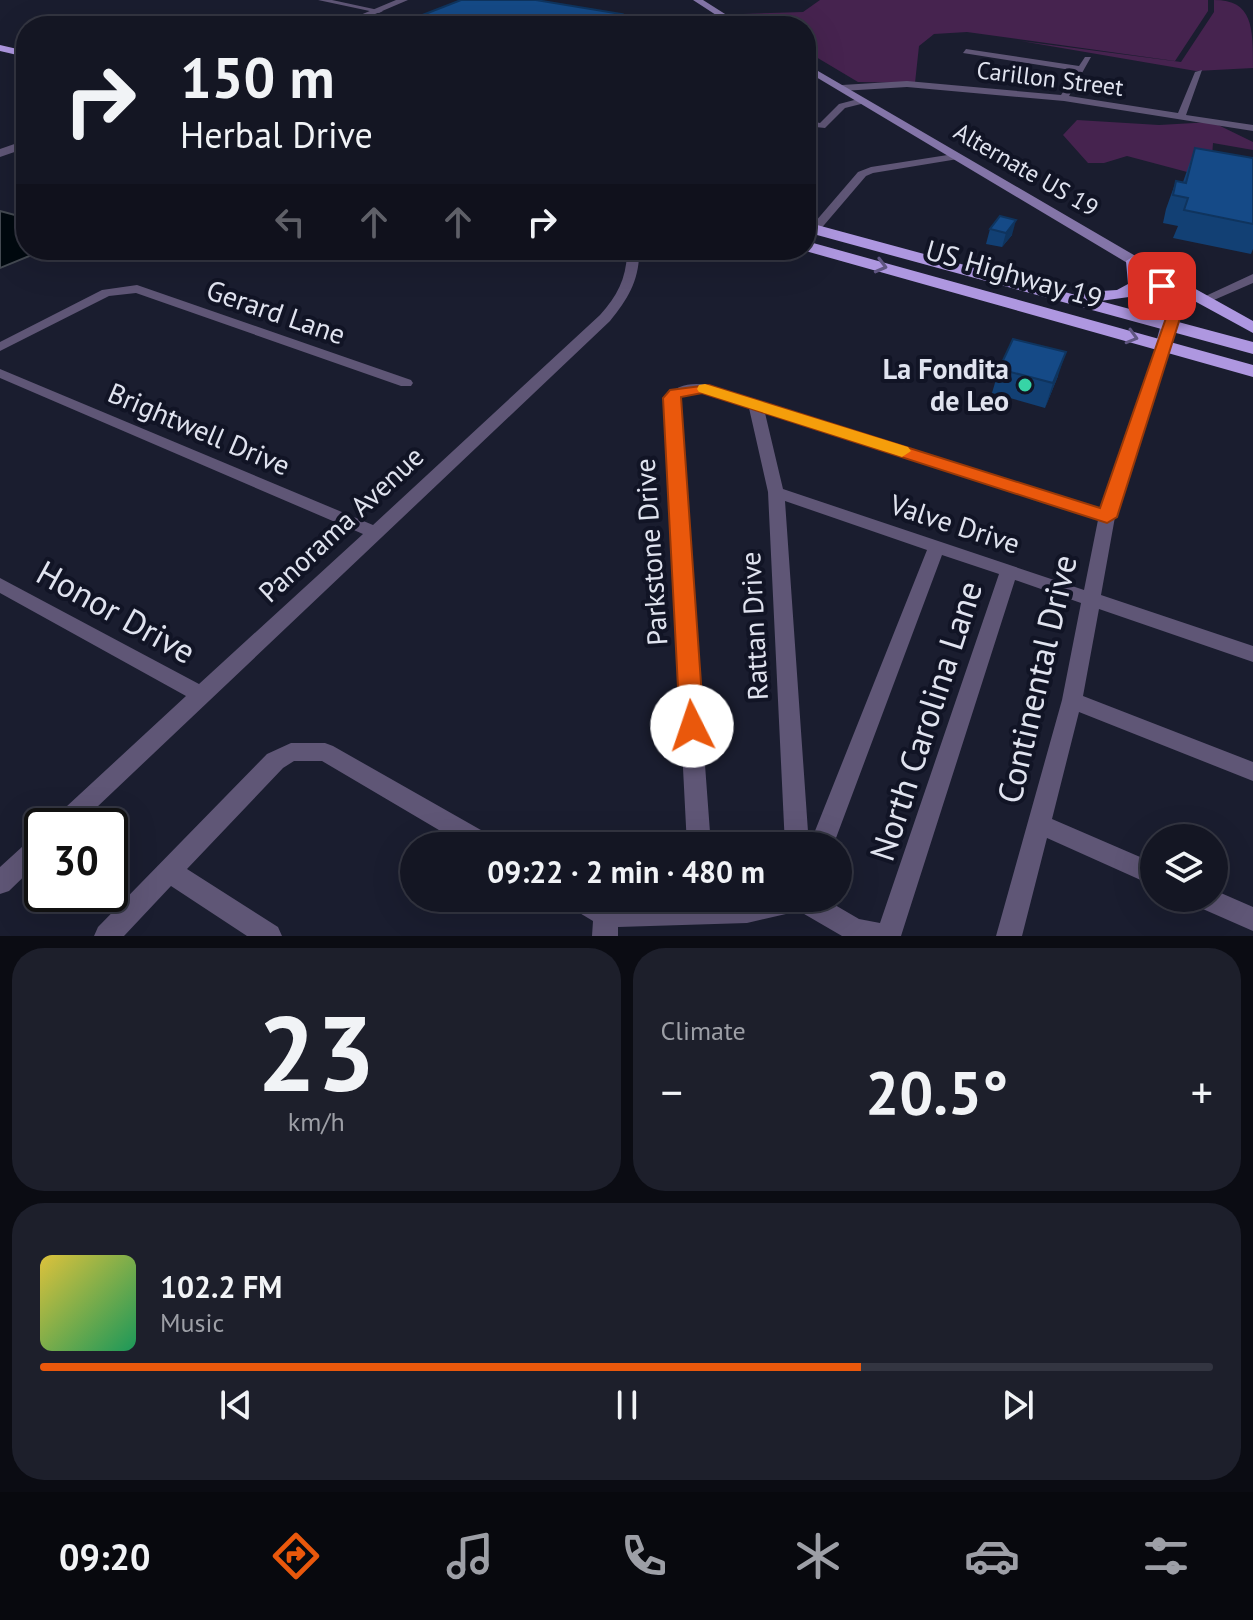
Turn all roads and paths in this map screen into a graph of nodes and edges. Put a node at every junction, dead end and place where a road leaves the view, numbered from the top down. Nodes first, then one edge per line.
1 (321, 0) edge
2 (404, 0) edge
3 (697, 0) edge
4 (379, 11) junction
5 (366, 16) edge
6 (723, 16) edge
7 (966, 51) dead end
8 (1088, 59) dead end
9 (1081, 69) junction
10 (1199, 72) dead end
11 (816, 73) edge
12 (842, 88) junction
13 (1064, 98) junction
14 (862, 101) junction
15 (1181, 117) junction
16 (816, 125) edge
17 (1253, 128) edge
18 (954, 157) junction
19 (816, 222) edge
20 (816, 231) edge
21 (816, 249) edge
22 (634, 260) edge
23 (1134, 261) junction
24 (1253, 278) edge
25 (1046, 291) junction
26 (1203, 300) junction
27 (1170, 325) junction
28 (1253, 328) edge
29 (1164, 346) junction
30 (0, 347) edge
31 (1253, 348) edge
32 (1253, 371) edge
33 (0, 373) edge
34 (406, 383) dead end
35 (756, 405) junction
36 (776, 492) junction
37 (1107, 517) junction
38 (377, 533) junction
39 (936, 548) junction
40 (1009, 571) junction
41 (0, 585) edge
42 (1091, 598) junction
43 (1253, 654) edge
44 (201, 695) junction
45 (1072, 700) junction
46 (1253, 772) edge
47 (80, 808) edge
48 (1039, 824) junction
49 (463, 832) edge
50 (698, 832) edge
51 (796, 832) edge
52 (826, 832) edge
53 (24, 861) edge
54 (1140, 869) edge
55 (171, 872) junction
56 (0, 883) edge
57 (1228, 908) edge
58 (669, 912) edge
59 (823, 912) edge
60 (1253, 919) edge
61 (605, 925) edge
62 (855, 933) edge
63 (107, 936) edge
64 (269, 936) edge
65 (886, 936) edge
66 (1009, 936) edge

1 - 4 street
2 - 4 street
3 - 6 main road
4 - 5 street
7 - 9 street
8 - 9 street
9 - 13 street
10 - 15 street
11 - 12 main road, Alternate US 19
12 - 13 street, Carillon Street
12 - 14 main road, Alternate US 19
13 - 15 street, Carillon Street
14 - 16 street
14 - 18 main road, Alternate US 19
15 - 17 street, Carillon Street
18 - 19 street
18 - 23 main road, Alternate US 19
20 - 25 highway, US Highway 19
21 -> 29 highway, US Highway 19
22 - 38 street, Panorama Avenue
23 - 25 highway
23 - 26 highway
23 - 27 main road, Alternate US 19
24 - 26 street
25 - 27 highway, US Highway 19
26 - 28 highway
27 - 29 main road, Alternate US 19
27 - 31 highway, US Highway 19
29 - 32 highway, US Highway 19
29 - 37 street, Continental Drive
30 - 34 street, Gerard Lane
33 - 38 street, Brightwell Drive
35 - 36 street, Rattan Drive
35 - 37 street
35 - 50 street, Parkstone Drive
36 - 39 street, Valve Drive
36 - 51 street, Rattan Drive
37 - 42 street, Continental Drive
38 - 44 street, Panorama Avenue
39 - 40 street, Valve Drive
39 - 52 street
40 - 42 street, Valve Drive
40 - 65 street, North Carolina Lane
41 - 44 street, Honor Drive
42 - 43 street, Valve Drive
42 - 45 street, Continental Drive
44 - 47 street, Panorama Avenue
45 - 46 street
45 - 48 street, Continental Drive
48 - 54 street
48 - 66 street, Continental Drive
49 - 55 street
53 - 56 street
55 - 63 street
55 - 64 street
57 - 60 street
58 - 61 street
59 - 62 street
62 - 65 street

